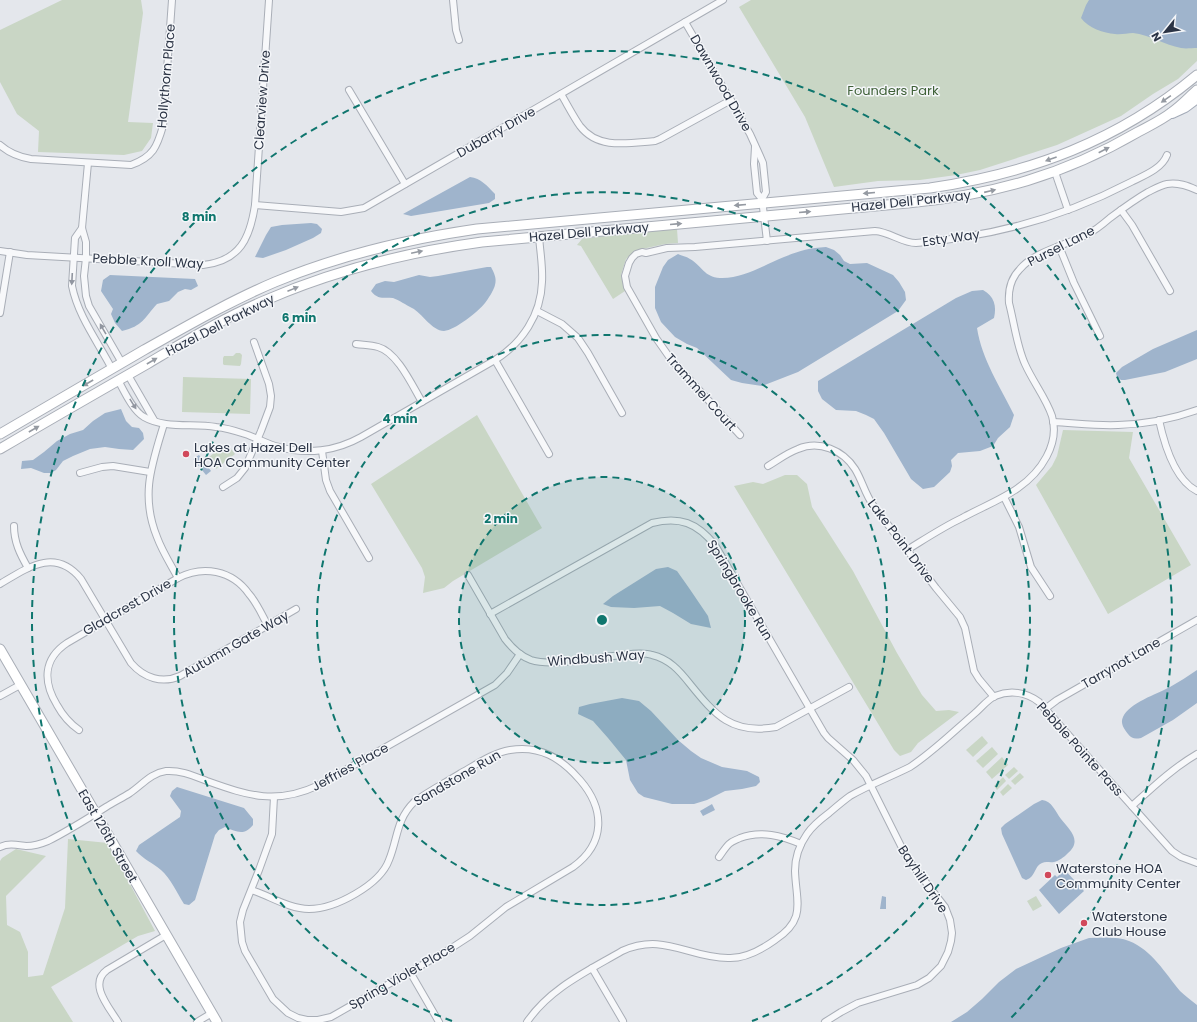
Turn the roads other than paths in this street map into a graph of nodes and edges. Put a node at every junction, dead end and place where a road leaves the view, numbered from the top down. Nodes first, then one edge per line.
1 (172, 0) edge
2 (269, 0) edge
3 (453, 0) edge
4 (723, 0) edge
5 (685, 22) junction
6 (459, 40) dead end
7 (1197, 75) edge
8 (349, 90) dead end
9 (1197, 90) edge
10 (561, 94) junction
11 (1197, 98) edge
12 (731, 100) junction
13 (1172, 112) junction
14 (0, 145) edge
15 (1167, 155) dead end
16 (88, 163) junction
17 (1055, 172) junction
18 (405, 184) junction
19 (1197, 190) edge
20 (762, 201) junction
21 (256, 202) junction
22 (1068, 210) junction
23 (1121, 210) junction
24 (764, 216) junction
25 (82, 228) junction
26 (539, 236) junction
27 (766, 241) junction
28 (1058, 246) junction
29 (0, 250) edge
30 (10, 252) junction
31 (74, 257) junction
32 (86, 258) junction
33 (628, 263) joint
34 (1170, 290) dead end
35 (537, 312) junction
36 (0, 313) edge
37 (1100, 336) dead end
38 (254, 342) dead end
39 (356, 344) dead end
40 (495, 360) junction
41 (122, 363) junction
42 (112, 369) junction
43 (128, 375) junction
44 (118, 380) junction
45 (422, 402) junction
46 (1197, 410) edge
47 (622, 413) dead end
48 (154, 420) junction
49 (1158, 420) junction
50 (1053, 422) junction
51 (164, 424) junction
52 (0, 434) edge
53 (740, 435) dead end
54 (258, 439) junction
55 (0, 449) edge
56 (322, 451) junction
57 (549, 454) dead end
58 (768, 466) dead end
59 (150, 472) junction
60 (80, 473) dead end
61 (223, 487) dead end
62 (1197, 491) edge
63 (1004, 497) junction
64 (14, 526) dead end
65 (907, 550) junction
66 (369, 558) dead end
67 (28, 568) junction
68 (468, 575) dead end
69 (178, 578) junction
70 (0, 584) edge
71 (1050, 596) dead end
72 (296, 609) dead end
73 (490, 614) junction
74 (105, 620) junction
75 (1197, 620) edge
76 (268, 626) junction
77 (0, 650) edge
78 (520, 654) junction
79 (20, 685) junction
80 (849, 687) dead end
81 (0, 696) edge
82 (994, 697) junction
83 (810, 709) junction
84 (1045, 709) junction
85 (80, 730) dead end
86 (1197, 754) edge
87 (870, 786) junction
88 (588, 790) joint
89 (274, 797) junction
90 (1132, 806) junction
91 (95, 814) junction
92 (801, 844) junction
93 (0, 847) edge
94 (719, 857) dead end
95 (1197, 863) edge
96 (251, 890) junction
97 (166, 935) junction
98 (592, 968) junction
99 (410, 972) junction
100 (212, 1013) junction
101 (623, 1021) edge
102 (118, 1022) edge
103 (197, 1022) edge
104 (217, 1022) edge
105 (439, 1022) edge
106 (527, 1022) edge
107 (826, 1022) edge

1 - 16 street, Hollythorn Place
2 - 21 street, Clearview Drive
3 - 6 street
4 - 5 street, Dubarry Drive
5 - 10 street, Dubarry Drive
5 - 12 street, Dawnwood Drive
7 -> 20 main road, Hazel Dell Parkway
8 - 18 street
9 - 13 main road, Hazel Dell Parkway
10 - 12 street
10 - 18 street, Dubarry Drive
11 - 13 main road
12 - 20 street, Dawnwood Drive
17 -> 13 main road, Hazel Dell Parkway
14 - 16 street, Hollythorn Place
15 - 22 street, Esty Way
16 - 25 street
17 - 22 street
24 -> 17 main road, Hazel Dell Parkway
18 - 21 street, Dubarry Drive
19 - 23 street, Pursel Lane
20 - 24 street, Dawnwood Drive
20 -> 41 main road, Hazel Dell Parkway
21 - 32 street, Pebble Knoll Way
22 - 27 street, Esty Way
23 - 28 street, Pursel Lane
23 - 34 street
26 -> 24 main road, Hazel Dell Parkway
24 - 27 street, Dawnwood Drive
25 - 31 street
25 - 32 street
26 - 35 street
43 -> 26 main road, Hazel Dell Parkway
27 - 33 street, Esty Way
28 - 37 street
28 - 50 street, Pursel Lane
29 - 30 street, Pebble Knoll Way
30 - 31 street, Pebble Knoll Way
30 - 36 street
31 - 32 street, Pebble Knoll Way
31 -> 42 street
41 -> 32 street
33 - 53 street, Trammel Court
35 - 40 street
35 - 47 street
38 - 54 street
39 - 45 street
40 - 45 street
40 - 57 street
41 - 42 main road, Hazel Dell Parkway
42 -> 52 main road, Hazel Dell Parkway
43 - 44 main road, Hazel Dell Parkway
43 - 48 street
44 -> 48 street
55 -> 44 main road, Hazel Dell Parkway
45 - 56 street
46 - 49 street
48 - 51 street
49 - 50 street
49 - 62 street
50 - 63 street, Pursel Lane
51 - 54 street
51 - 59 street
54 - 56 street
54 - 61 street
56 - 66 street
58 - 65 street, Lake Point Drive
59 - 60 street
59 - 69 street
63 - 65 street, Pursel Lane
63 - 71 street
64 - 67 street
65 - 82 street, Lake Point Drive
67 - 70 street, Autumn Gate Way
67 - 74 street, Autumn Gate Way
68 - 73 street, Windbush Way
69 - 74 street, Gladcrest Drive
69 - 76 street, Gladcrest Drive
72 - 76 street, Autumn Gate Way
73 - 78 street, Windbush Way
73 - 83 street, Springbrooke Run
74 - 76 street, Autumn Gate Way
74 - 85 street, Gladcrest Drive
75 - 84 street, Tarrynot Lane
77 - 79 main road, East 126th Street
78 - 83 street, Windbush Way
78 - 89 street, Jeffries Place
79 - 81 street
79 - 91 main road, East 126th Street
80 - 83 street, Windbush Way
82 - 84 street, Pebble Pointe Pass
82 - 87 street, Pebble Pointe Pass
83 - 87 street, Springbrooke Run
84 - 90 street, Pebble Pointe Pass
86 - 90 street
87 - 92 street, Pebble Pointe Pass
87 - 107 street, Bayhill Drive
88 - 96 street, Sandstone Run
88 - 99 street, Spring Violet Place
89 - 91 street, Jeffries Place
89 - 96 street, Spring Violet Place
90 - 95 street, Pebble Pointe Pass
91 - 93 street, Jeffries Place
91 - 97 main road, East 126th Street
92 - 94 street
92 - 98 street, Pebble Pointe Pass
96 - 99 street, Spring Violet Place
97 - 100 main road, East 126th Street
97 - 102 street
98 - 101 street
98 - 106 street, Pebble Pointe Pass
99 - 105 street
100 - 103 street
100 - 104 main road, East 126th Street

